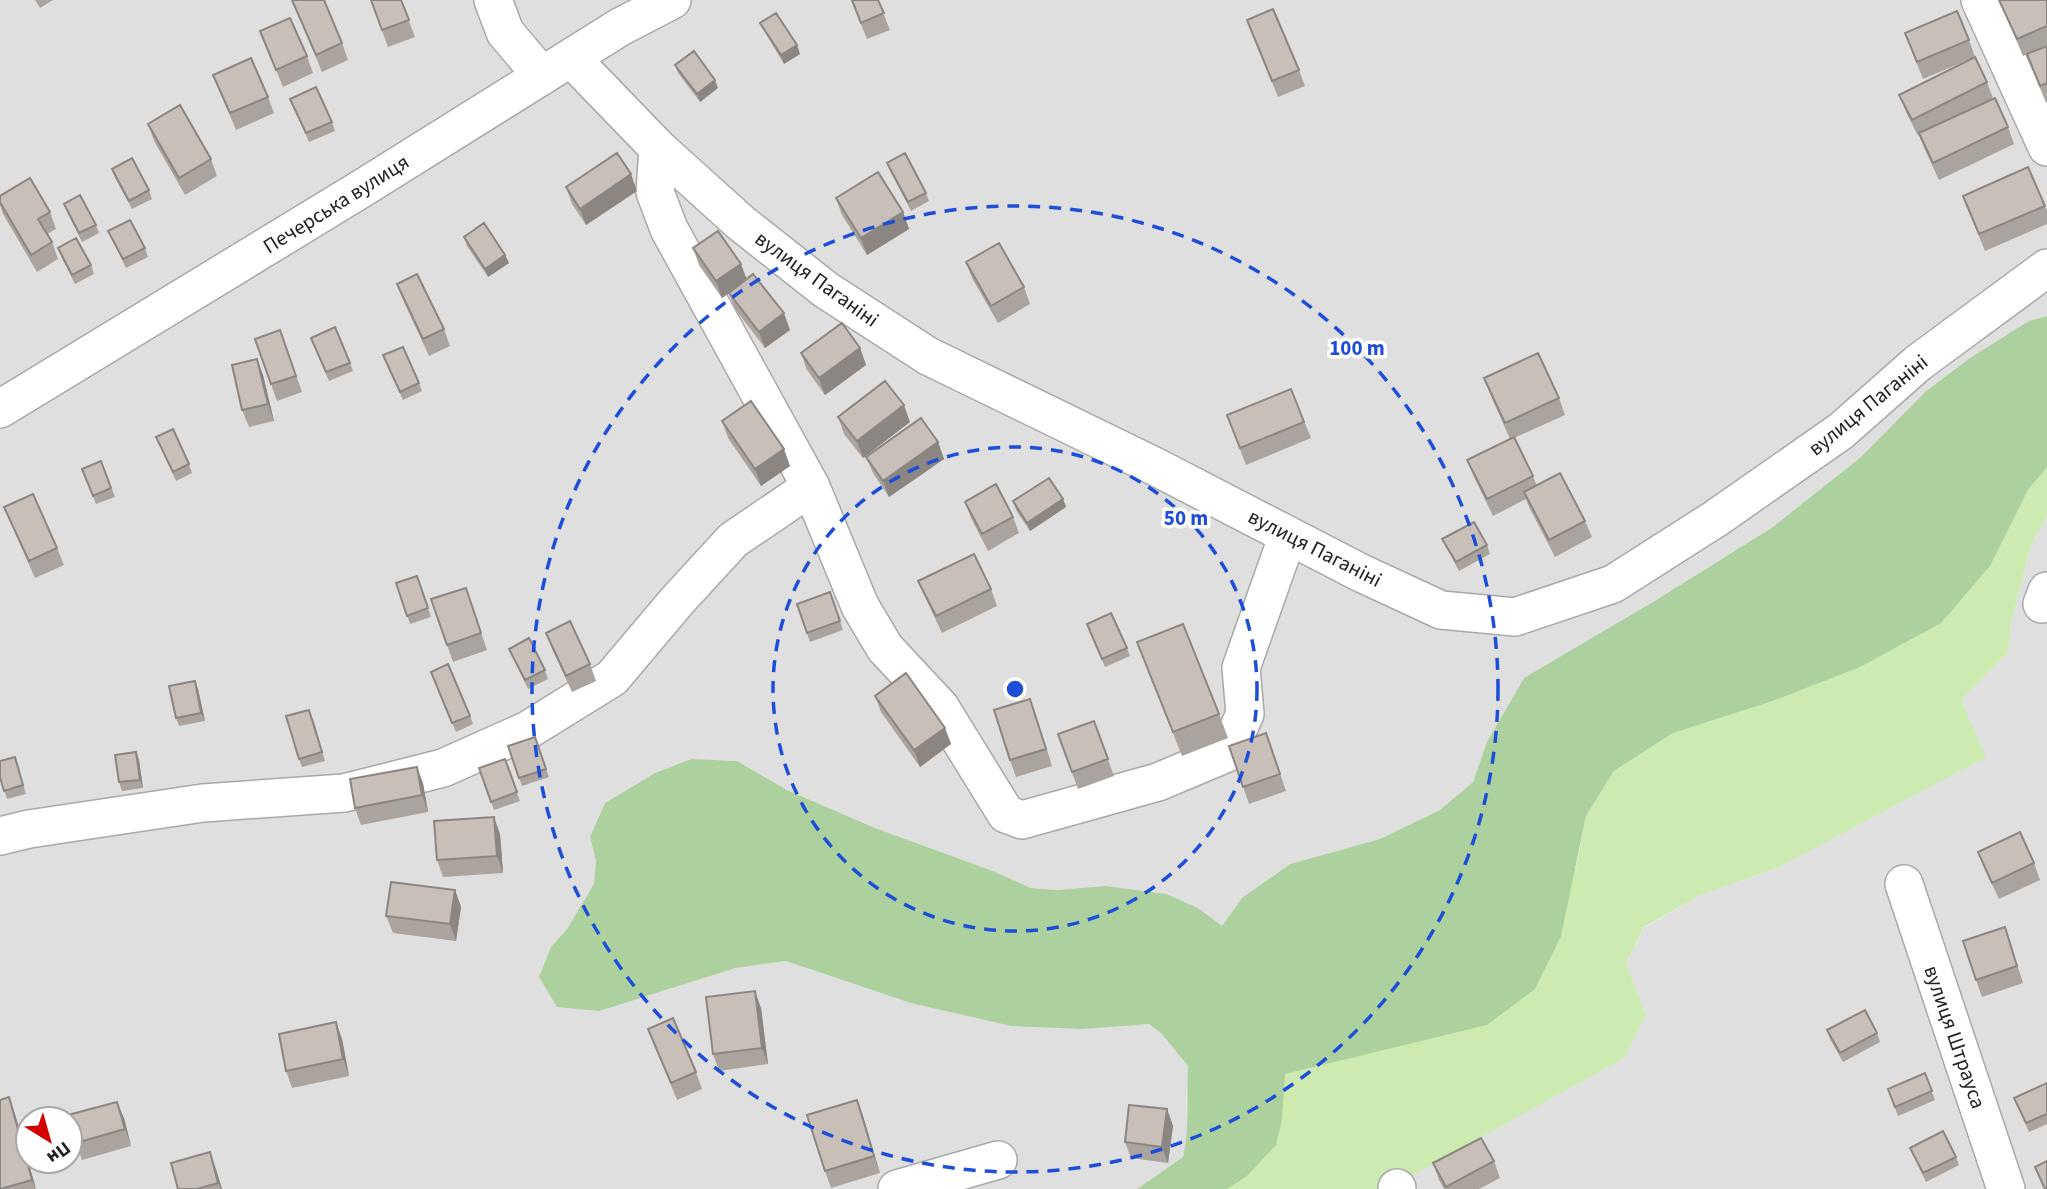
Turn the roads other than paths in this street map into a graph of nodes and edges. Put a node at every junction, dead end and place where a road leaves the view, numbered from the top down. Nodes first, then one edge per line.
1 (493, 0) edge
2 (672, 0) edge
3 (1980, 0) edge
4 (557, 67) junction
5 (2047, 147) edge
6 (657, 148) junction
7 (2047, 268) edge
8 (0, 410) edge
9 (811, 487) junction
10 (1288, 535) junction
11 (0, 836) edge
12 (1904, 884) dead end
13 (998, 1160) dead end
14 (897, 1189) edge
15 (2006, 1189) edge

1 - 4 street, вулиця Паганіні
2 - 4 street, Печерська вулиця
3 - 5 street
4 - 6 street, вулиця Паганіні
4 - 8 street, Печерська вулиця
6 - 9 street
6 - 10 street, вулиця Паганіні
7 - 10 street, вулиця Паганіні
9 - 10 street
9 - 11 street
12 - 15 street, вулиця Штрауса
13 - 14 street

